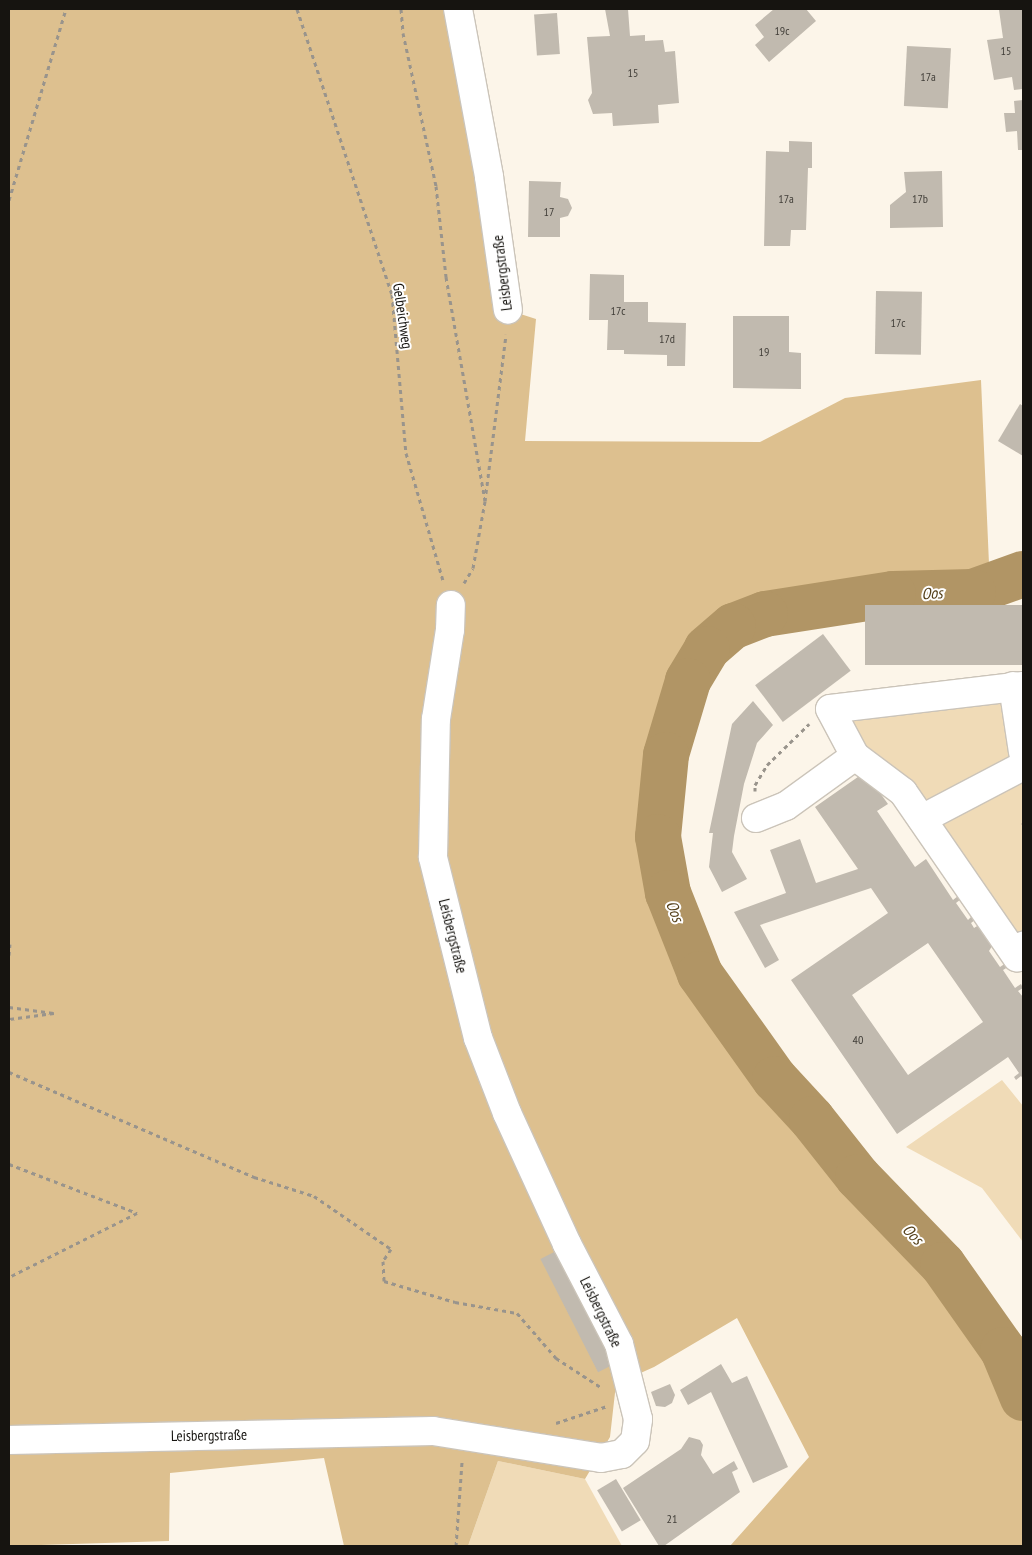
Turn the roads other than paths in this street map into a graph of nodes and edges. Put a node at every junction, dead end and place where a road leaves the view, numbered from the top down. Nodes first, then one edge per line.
1 (458, 9) edge
2 (508, 310) road end
3 (451, 605) road end
4 (1018, 686) edge
5 (1023, 752) edge
6 (855, 756) junction
7 (1023, 766) edge
8 (756, 818) road end
9 (922, 819) junction
10 (1023, 946) edge
11 (9, 1440) edge

1 - 2 street, Leisbergstraße
3 - 11 street, Leisbergstraße
4 - 5 street
4 - 6 street
6 - 8 street
6 - 9 street
7 - 9 street
9 - 10 street

